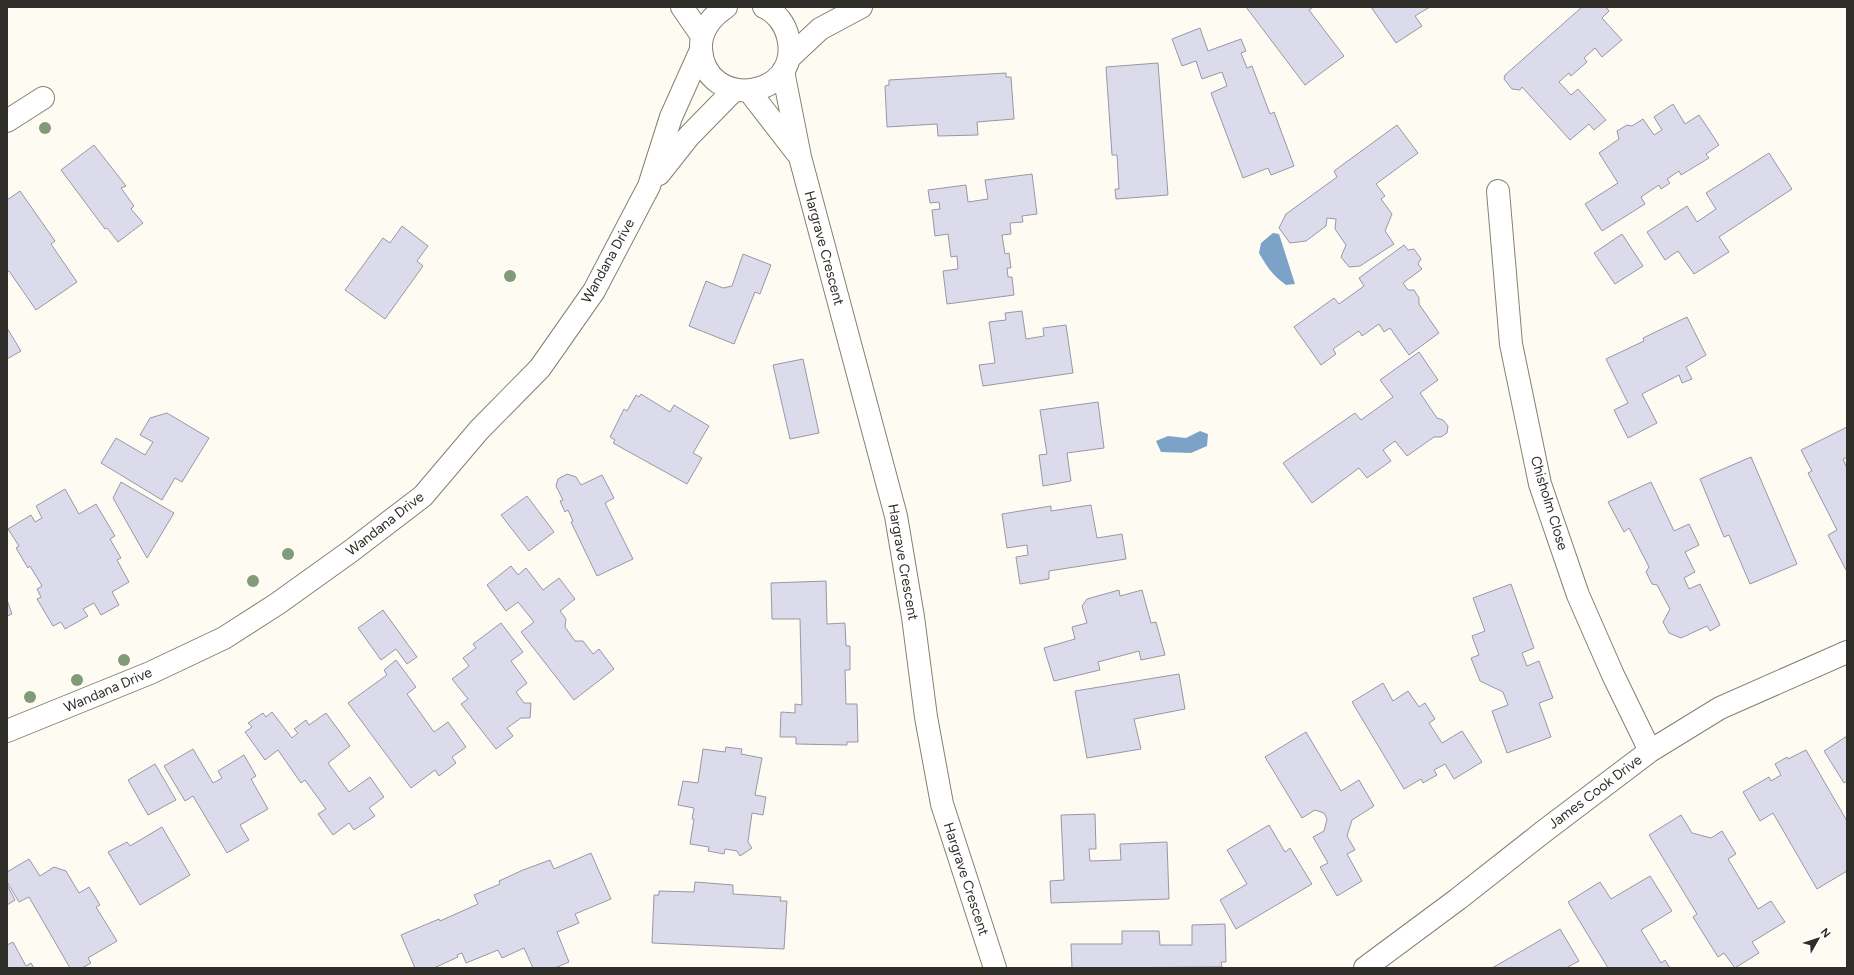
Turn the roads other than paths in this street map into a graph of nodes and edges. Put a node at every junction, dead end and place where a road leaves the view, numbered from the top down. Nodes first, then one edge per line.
1 (682, 7) edge
2 (726, 7) edge
3 (764, 7) edge
4 (860, 7) edge
5 (702, 43) junction
6 (786, 64) junction
7 (742, 91) junction
8 (43, 98) dead end
9 (7, 121) edge
10 (800, 157) junction
11 (649, 186) junction
12 (1498, 191) dead end
13 (1847, 652) edge
14 (7, 731) edge
15 (1650, 751) junction
16 (995, 968) edge
17 (1365, 968) edge

1 - 5 street
2 - 5 street, Wandana Drive
3 - 6 street, Hargrave Crescent
4 - 6 street
5 - 7 street
5 - 11 street, Wandana Drive
6 - 7 street
6 - 10 street, Hargrave Crescent
7 - 10 street, Hargrave Crescent
7 - 11 street, Wandana Drive
8 - 9 street
10 - 16 street, Hargrave Crescent
11 - 14 street, Wandana Drive
12 - 15 street, Chisholm Close
13 - 15 street, James Cook Drive
15 - 17 street, James Cook Drive

